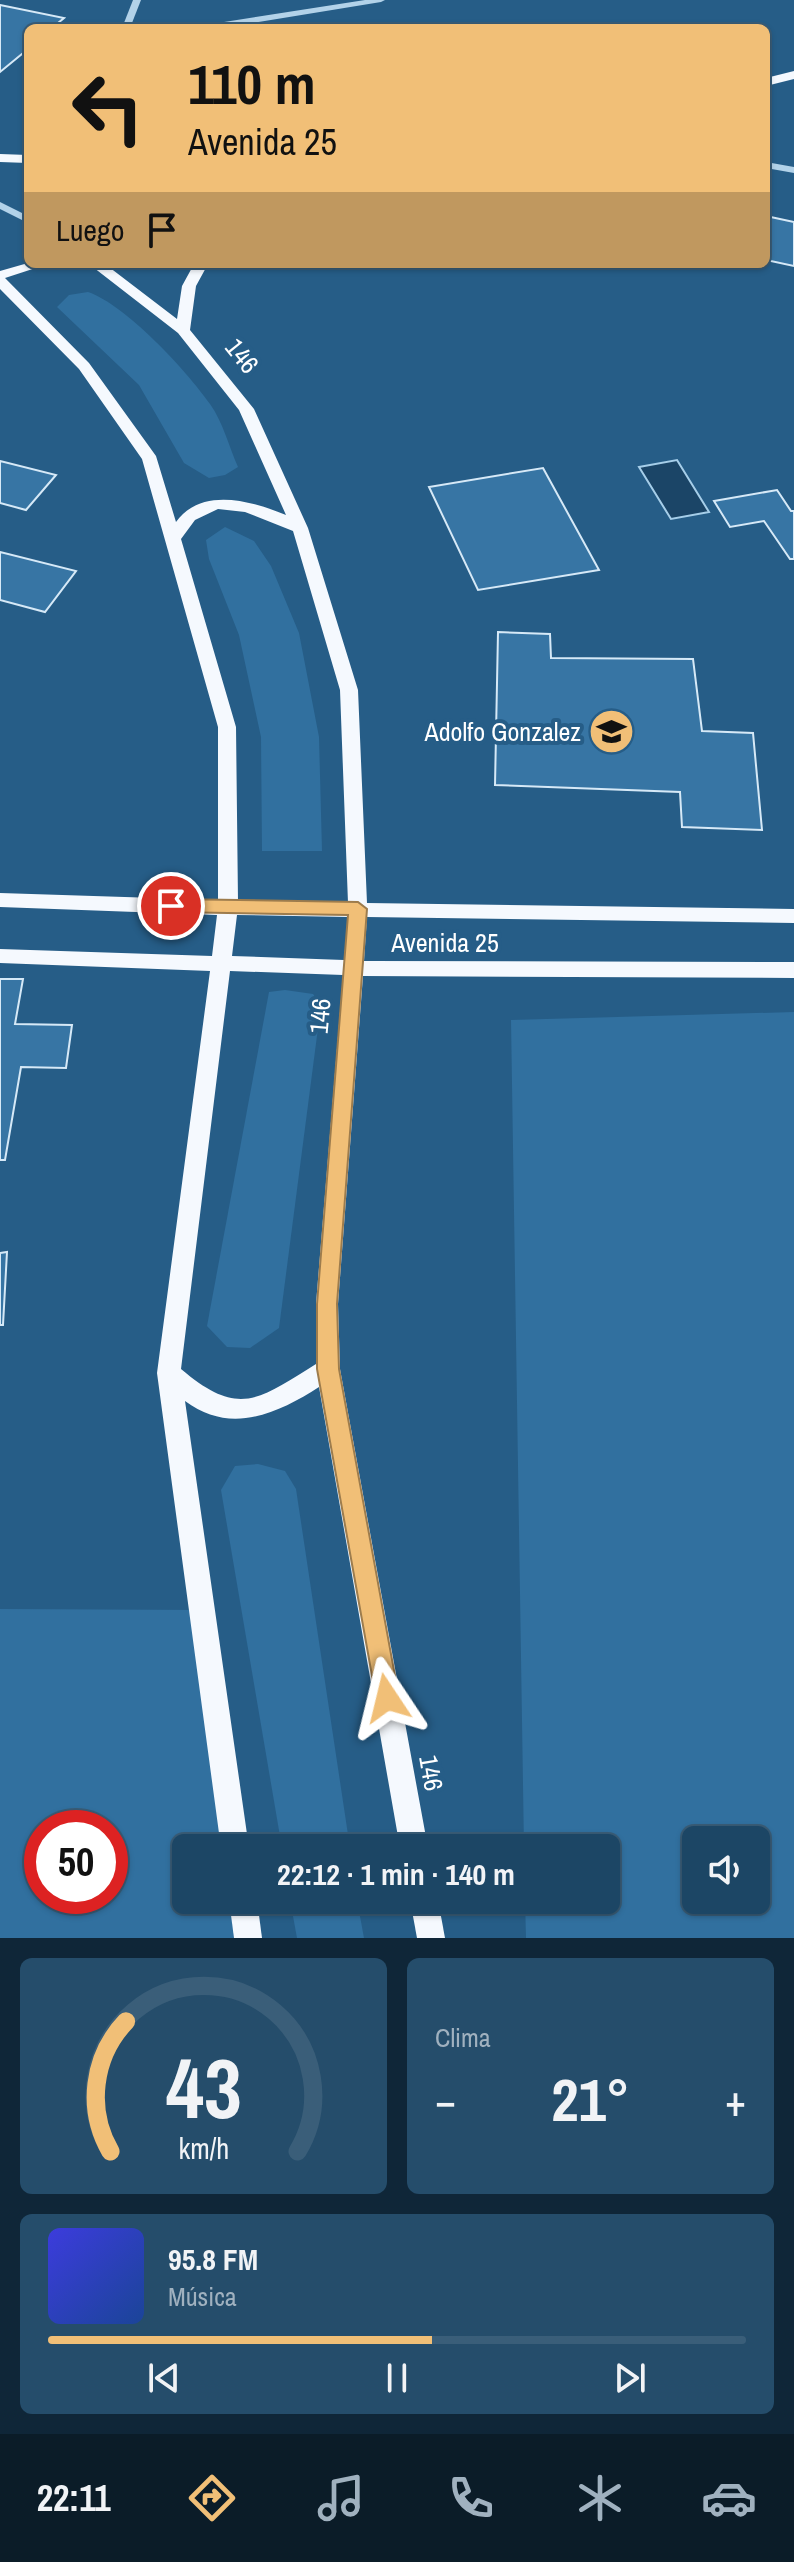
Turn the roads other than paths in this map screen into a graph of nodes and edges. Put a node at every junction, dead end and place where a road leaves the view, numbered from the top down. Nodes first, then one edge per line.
1 (122, 0) edge
2 (381, 0) edge
3 (135, 4) edge
4 (128, 24) edge
5 (230, 24) edge
6 (794, 68) edge
7 (770, 71) edge
8 (794, 75) edge
9 (770, 81) edge
10 (0, 158) edge
11 (24, 159) edge
12 (770, 166) edge
13 (794, 170) edge
14 (0, 205) edge
15 (24, 218) edge
16 (29, 268) edge
17 (101, 268) edge
18 (199, 268) edge
19 (0, 278) edge
20 (183, 330) junction
21 (300, 528) junction
22 (173, 539) junction
23 (0, 900) edge
24 (228, 908) junction
25 (358, 909) junction
26 (794, 916) edge
27 (0, 956) edge
28 (221, 964) junction
29 (354, 968) junction
30 (794, 970) edge
31 (328, 1369) junction
32 (169, 1373) junction
33 (233, 1834) edge
34 (411, 1834) edge
35 (245, 1914) edge
36 (427, 1914) edge
37 (248, 1938) edge
38 (431, 1938) edge

1 - 3 street
2 - 5 street
3 - 4 street
6 - 7 main road
8 - 9 main road
10 - 11 main road
12 - 13 street
14 - 15 street
16 - 19 main road
17 - 20 main road, 146
18 - 20 main road
19 - 22 main road
20 - 21 main road, 146
21 - 22 main road
21 - 25 main road, 146
22 - 24 main road
23 - 24 main road, Avenida 25
24 - 25 main road, Avenida 25
24 - 28 main road
25 - 26 main road, Avenida 25
25 - 29 main road, 146
27 - 28 main road, Avenida 25
28 - 29 main road, Avenida 25
28 - 32 main road
29 - 30 main road, Avenida 25
29 - 31 main road, 146
31 - 32 main road
31 - 34 main road, 146
32 - 33 main road
35 - 37 main road
36 - 38 main road

